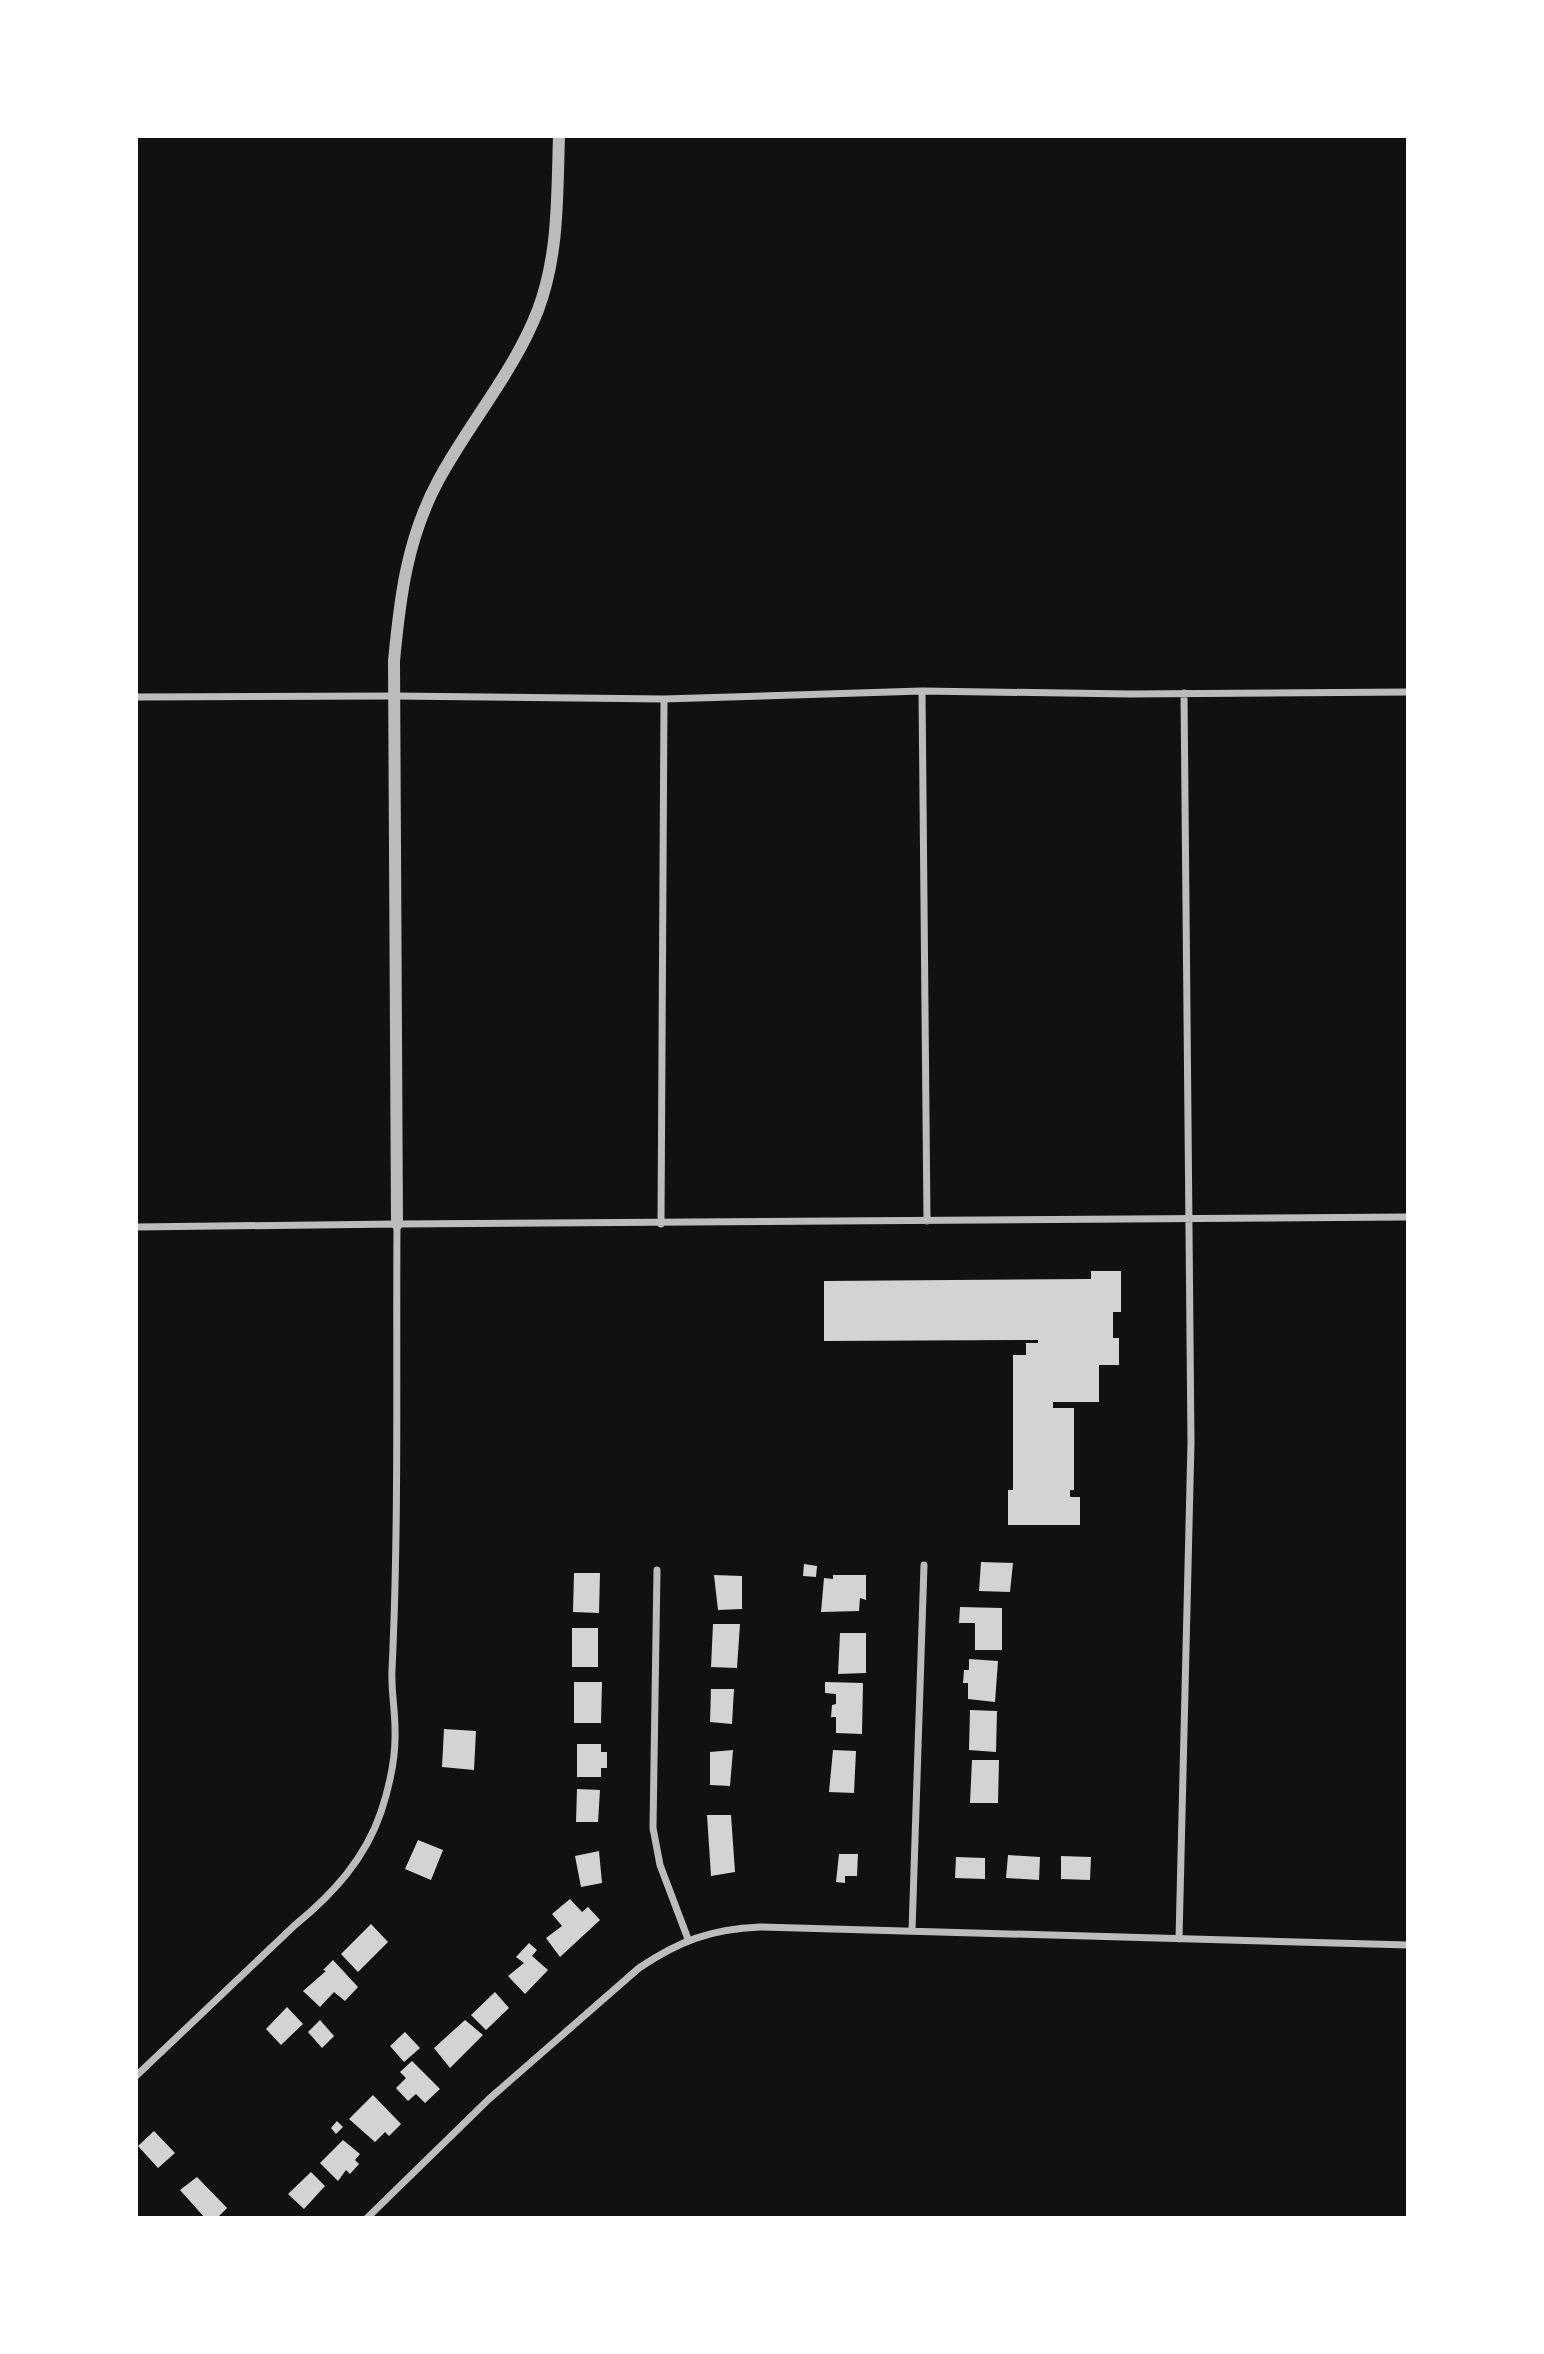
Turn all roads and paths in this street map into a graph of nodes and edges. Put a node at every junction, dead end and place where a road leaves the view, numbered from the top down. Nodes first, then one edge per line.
1 (559, 136) edge
2 (922, 691) junction
3 (1408, 692) edge
4 (1184, 693) junction
5 (394, 696) junction
6 (136, 697) edge
7 (664, 699) junction
8 (1408, 1217) edge
9 (1189, 1219) junction
10 (927, 1221) junction
11 (397, 1224) junction
12 (661, 1224) junction
13 (136, 1227) edge
14 (924, 1565) dead end
15 (657, 1570) dead end
16 (912, 1931) junction
17 (688, 1939) junction
18 (1179, 1939) junction
19 (1408, 1945) edge
20 (136, 2076) edge
21 (367, 2217) edge

1 - 5 street
2 - 4 street
2 - 7 street
2 - 10 street
3 - 4 street
4 - 9 street
5 - 6 street
5 - 7 street
5 - 11 street
7 - 12 street
8 - 9 street
9 - 10 street
9 - 18 street
10 - 12 street
11 - 12 street
11 - 13 street
11 - 20 street
14 - 16 street
15 - 17 street
16 - 17 street
16 - 18 street
17 - 21 street
18 - 19 street

